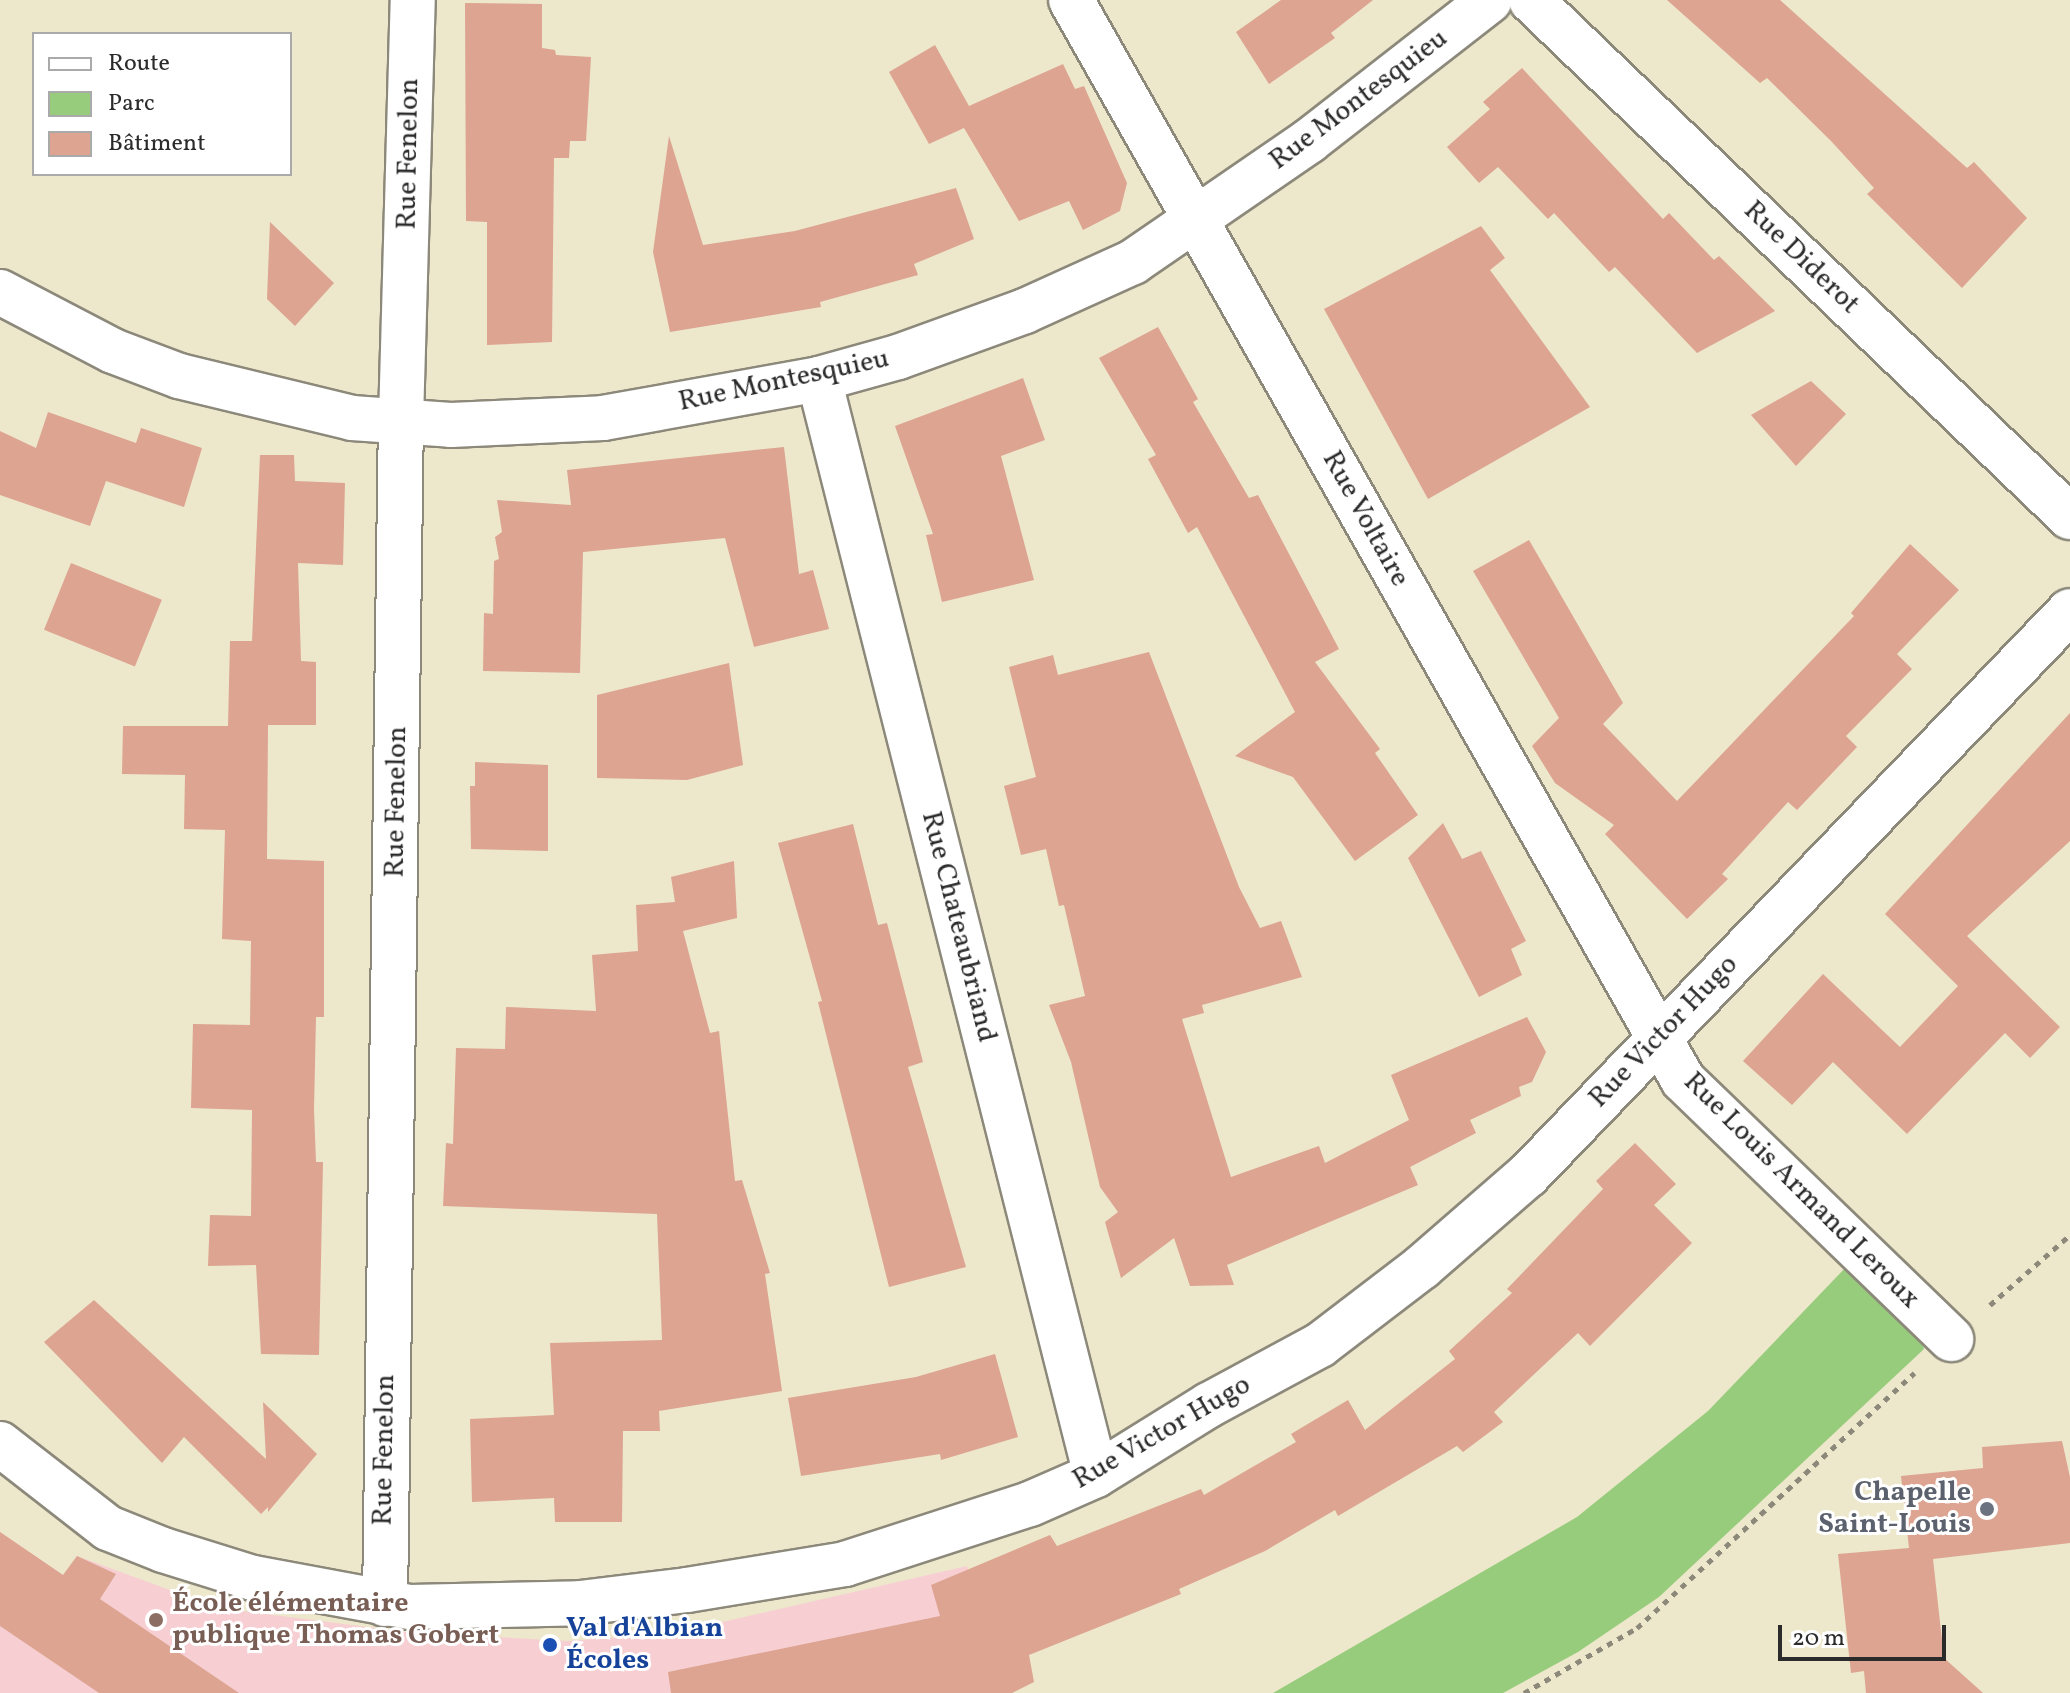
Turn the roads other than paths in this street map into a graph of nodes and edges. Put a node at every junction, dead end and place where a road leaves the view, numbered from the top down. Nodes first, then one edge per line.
1 (413, 0) edge
2 (1071, 0) edge
3 (1490, 0) edge
4 (1531, 0) edge
5 (1196, 220) junction
6 (0, 292) edge
7 (819, 379) junction
8 (401, 420) junction
9 (2070, 517) edge
10 (2070, 611) edge
11 (1658, 1038) junction
12 (1951, 1339) road end
13 (0, 1444) edge
14 (1096, 1475) junction
15 (385, 1604) junction

1 - 8 street, Rue Fenelon
2 - 5 street, Rue Voltaire
3 - 5 street, Rue Montesquieu
4 - 9 street, Rue Diderot
5 - 7 street, Rue Montesquieu
5 - 11 street, Rue Voltaire
6 - 8 street, Rue Montesquieu
7 - 8 street, Rue Montesquieu
7 - 14 street, Rue Chateaubriand
8 - 15 street, Rue Fenelon
10 - 11 street, Rue Victor Hugo
11 - 12 street, Rue Louis Armand Leroux
11 - 14 street, Rue Victor Hugo
13 - 15 street, Rue Victor Hugo
14 - 15 street, Rue Victor Hugo

